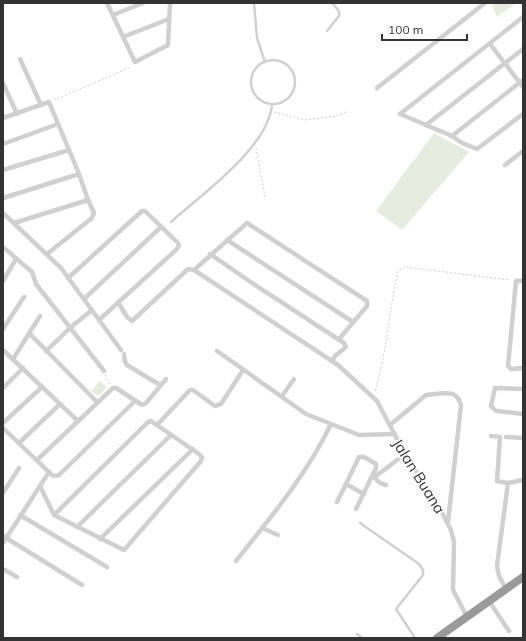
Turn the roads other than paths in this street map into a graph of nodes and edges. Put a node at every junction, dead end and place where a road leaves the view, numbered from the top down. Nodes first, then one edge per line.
1 (108, 3) edge
2 (142, 3) edge
3 (170, 3) edge
4 (254, 3) edge
5 (332, 3) edge
6 (485, 3) edge
7 (113, 15) junction
8 (523, 17) edge
9 (169, 19) junction
10 (328, 30) dead end
11 (123, 37) junction
12 (490, 44) junction
13 (523, 49) edge
14 (20, 59) dead end
15 (266, 62) junction
16 (504, 63) junction
17 (3, 82) edge
18 (521, 82) edge
19 (523, 87) edge
20 (377, 88) dead end
21 (272, 104) junction
22 (41, 105) junction
23 (17, 114) junction
24 (523, 114) edge
25 (3, 118) edge
26 (58, 124) junction
27 (426, 125) junction
28 (452, 136) junction
29 (3, 144) edge
30 (69, 150) junction
31 (523, 151) edge
32 (505, 165) dead end
33 (3, 170) edge
34 (79, 174) junction
35 (3, 198) edge
36 (88, 200) junction
37 (3, 213) edge
38 (171, 222) dead end
39 (14, 223) junction
40 (161, 227) junction
41 (227, 240) junction
42 (3, 247) edge
43 (47, 254) junction
44 (210, 254) junction
45 (16, 259) junction
46 (194, 270) junction
47 (68, 278) junction
48 (3, 281) edge
49 (523, 281) edge
50 (24, 297) dead end
51 (84, 299) junction
52 (118, 302) junction
53 (92, 310) junction
54 (40, 316) dead end
55 (99, 320) junction
56 (353, 322) junction
57 (71, 327) junction
58 (3, 329) edge
59 (29, 333) junction
60 (339, 339) junction
61 (3, 350) edge
62 (46, 351) junction
63 (218, 351) dead end
64 (13, 359) junction
65 (332, 361) junction
66 (23, 368) junction
67 (523, 368) edge
68 (243, 370) junction
69 (104, 371) road end
70 (166, 379) dead end
71 (294, 380) dead end
72 (160, 385) junction
73 (42, 386) junction
74 (3, 388) edge
75 (523, 389) edge
76 (282, 396) junction
77 (135, 401) junction
78 (97, 402) junction
79 (60, 404) junction
80 (523, 414) edge
81 (78, 421) junction
82 (3, 424) edge
83 (331, 424) junction
84 (157, 425) junction
85 (390, 425) junction
86 (3, 428) edge
87 (395, 434) junction
88 (171, 435) junction
89 (491, 436) dead end
90 (506, 437) dead end
91 (523, 438) edge
92 (19, 443) junction
93 (193, 449) junction
94 (405, 454) junction
95 (37, 460) junction
96 (19, 468) dead end
97 (49, 472) junction
98 (373, 478) junction
99 (523, 480) edge
100 (508, 483) junction
101 (346, 484) junction
102 (386, 485) dead end
103 (40, 486) junction
104 (3, 492) edge
105 (364, 494) junction
106 (336, 502) dead end
107 (356, 509) dead end
108 (54, 514) junction
109 (20, 515) junction
110 (448, 522) junction
111 (360, 524) dead end
112 (76, 526) junction
113 (262, 528) junction
114 (278, 535) dead end
115 (4, 537) edge
116 (100, 539) junction
117 (3, 543) edge
118 (236, 561) dead end
119 (107, 567) dead end
120 (3, 569) edge
121 (17, 577) dead end
122 (523, 577) edge
123 (82, 586) dead end
124 (506, 589) junction
125 (489, 601) junction
126 (467, 617) junction
127 (508, 631) dead end
128 (357, 634) dead end
129 (362, 638) edge
130 (415, 638) edge
131 (437, 638) edge

1 - 7 street
2 - 7 street
3 - 9 street
4 - 15 lane
5 - 10 lane
6 - 20 street
7 - 11 street
8 - 12 street
9 - 11 street
9 - 11 street
12 - 16 street
12 - 27 street
13 - 16 street
14 - 22 street
15 - 21 lane
15 - 21 lane
16 - 18 street
16 - 27 street
17 - 23 street
18 - 19 street
18 - 28 street
21 - 38 lane
22 - 23 street
22 - 26 street
23 - 25 street
24 - 28 street
26 - 29 street
26 - 30 street
27 - 28 street
30 - 33 street
30 - 34 street
31 - 32 street
34 - 35 street
34 - 36 street
36 - 39 street
36 - 43 street
37 - 39 street
39 - 43 street
40 - 47 street
40 - 51 street
40 - 52 street
41 - 44 street
41 - 56 street
41 - 56 street
42 - 45 street
43 - 47 street
44 - 46 street
44 - 60 street
45 - 48 street
45 - 57 street
46 - 52 street
46 - 65 street
47 - 51 street
49 - 67 street
50 - 58 street
51 - 53 street
52 - 55 street
53 - 55 street
53 - 57 street
54 - 59 street
55 - 72 street
56 - 60 street
57 - 62 street
57 - 69 street
59 - 62 street
59 - 64 street
60 - 65 street
61 - 64 street
62 - 78 street
63 - 68 street, Jalan Buana
64 - 66 street
65 - 85 street
66 - 73 street
66 - 74 street
68 - 76 street, Jalan Buana
68 - 84 street
70 - 72 street
71 - 76 street
72 - 77 street
73 - 79 street
73 - 82 street
75 - 80 street
76 - 83 street, Jalan Buana
77 - 78 street
77 - 97 street
78 - 81 street
79 - 81 street
79 - 92 street
81 - 95 street
83 - 87 street, Jalan Buana
83 - 113 street
84 - 88 street
84 - 108 street
85 - 87 street
85 - 110 street
86 - 92 street
87 - 94 street, Jalan Buana
88 - 93 street
88 - 112 street
89 - 100 street
90 - 91 street
92 - 95 street
93 - 116 street
93 - 116 street
94 - 98 street
94 - 110 street, Jalan Buana
95 - 97 street
96 - 104 street
97 - 103 street
98 - 101 street
98 - 102 street
98 - 105 street
99 - 100 street
100 - 124 street
101 - 105 street
101 - 106 street
103 - 108 street
103 - 109 street
105 - 107 street
108 - 112 street
109 - 115 street
109 - 119 street
110 - 126 street, Jalan Buana
111 - 130 lane
112 - 116 street
113 - 114 street
113 - 118 street
115 - 117 street
115 - 123 street
120 - 121 street
122 - 124 highway
124 - 125 highway
125 - 126 highway
125 - 127 street
126 - 131 highway
128 - 129 lane

